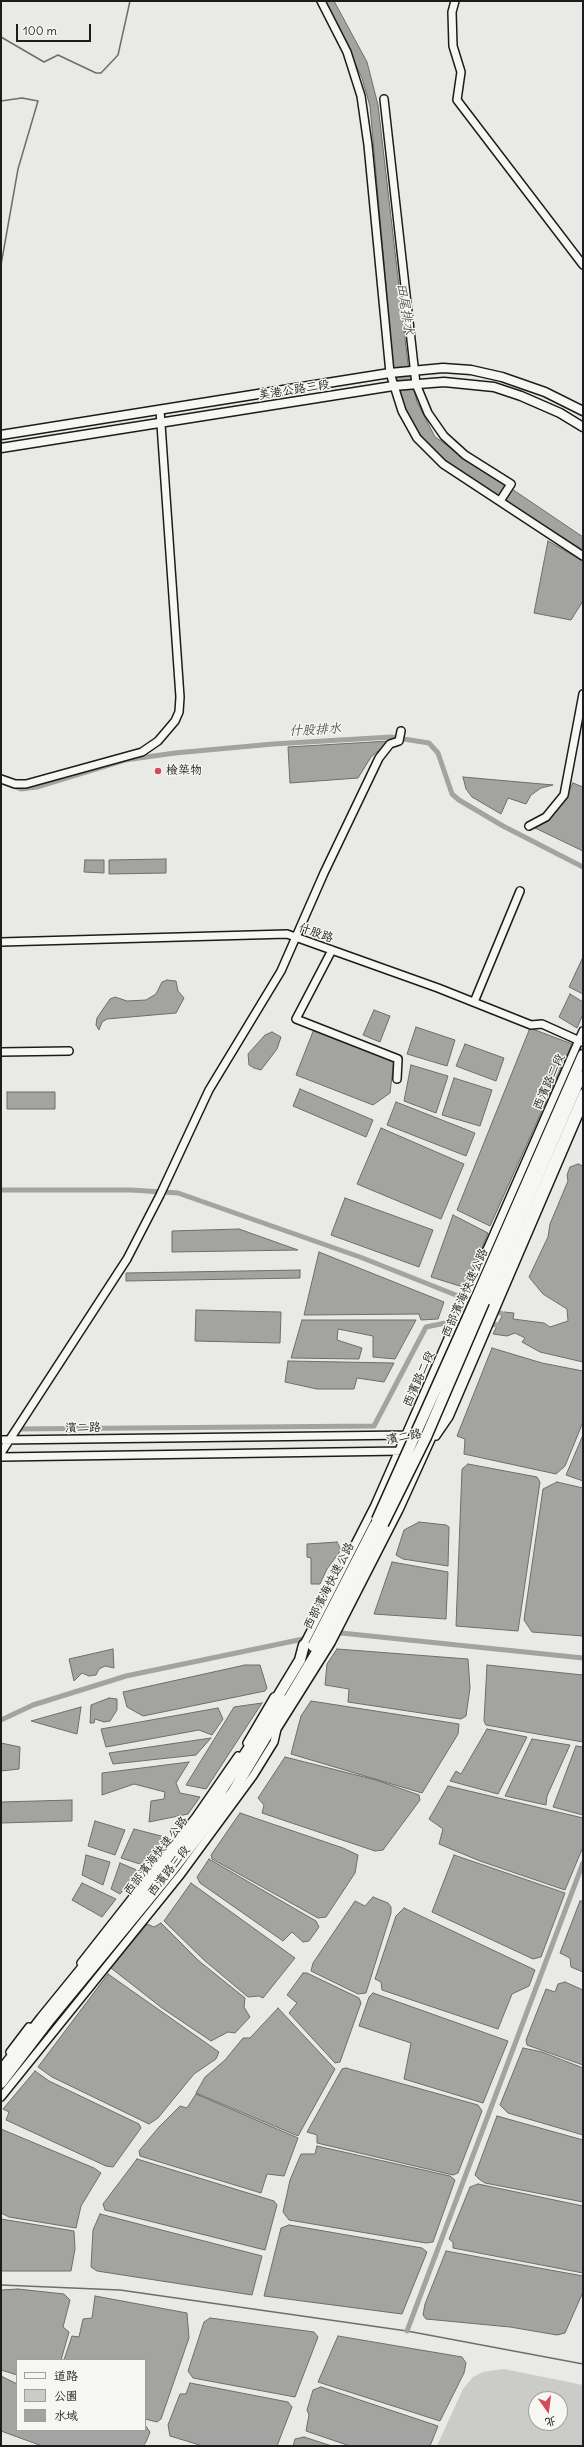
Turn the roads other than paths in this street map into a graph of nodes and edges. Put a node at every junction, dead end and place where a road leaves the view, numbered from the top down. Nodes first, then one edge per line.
1 (321, 1) edge
2 (455, 1) edge
3 (384, 99) dead end
4 (583, 265) edge
5 (414, 370) junction
6 (390, 373) junction
7 (416, 384) junction
8 (393, 386) junction
9 (160, 410) junction
10 (583, 411) edge
11 (161, 424) junction
12 (583, 427) edge
13 (1, 435) edge
14 (1, 448) edge
15 (500, 501) junction
16 (583, 556) edge
17 (583, 694) edge
18 (401, 731) dead end
19 (1, 779) edge
20 (529, 826) dead end
21 (520, 891) dead end
22 (295, 938) junction
23 (1, 942) edge
24 (332, 950) junction
25 (474, 1002) junction
26 (583, 1031) edge
27 (581, 1042) edge
28 (69, 1050) dead end
29 (1, 1052) edge
30 (583, 1055) edge
31 (583, 1072) edge
32 (397, 1079) dead end
33 (583, 1093) edge
34 (583, 1105) edge
35 (483, 1301) junction
36 (406, 1434) junction
37 (1, 1440) edge
38 (10, 1440) junction
39 (430, 1444) junction
40 (398, 1452) junction
41 (1, 1453) edge
42 (1, 1457) edge
43 (328, 1623) junction
44 (317, 1644) junction
45 (277, 1730) junction
46 (233, 1792) junction
47 (1, 2063) edge
48 (1, 2071) edge
49 (1, 2083) edge
50 (1, 2097) edge

1 - 6 street
2 - 4 street
3 - 5 street
5 - 6 main road, 美港公路三段
5 - 7 street
5 - 10 main road, 美港公路三段
6 - 8 street
6 - 9 main road, 美港公路三段
7 - 8 main road, 美港公路三段
7 - 12 main road, 美港公路三段
7 - 15 street
8 - 11 main road, 美港公路三段
8 - 15 street
9 - 11 street
9 - 13 main road, 美港公路三段
11 - 14 main road, 美港公路三段
11 - 19 street
15 - 16 street
17 - 20 street
18 - 22 street
21 - 25 street
22 - 23 street, 什股路
22 - 24 street, 什股路
22 - 38 street
24 - 25 street, 什股路
24 - 32 street
25 - 27 street, 什股路
26 - 27 street, 西濱路二段
27 - 35 street, 西濱路二段
28 - 29 street
30 - 35 highway, 西部濱海快速公路
31 - 35 highway, 西部濱海快速公路
33 - 35 street, 西濱路二段
34 - 35 street
35 - 36 street, 西濱路二段
35 - 39 street, 西濱路二段
35 - 43 highway, 西部濱海快速公路, bridge
36 - 38 street, 濱二路
36 - 39 street, 濱二路
36 - 40 street, 西濱路二段
37 - 38 street, 濱二路
38 - 41 street
39 - 40 street, 濱二路
39 - 43 street, 西濱路二段
40 - 42 street, 濱二路
40 - 43 street, 西濱路二段
43 - 44 highway, 西部濱海快速公路
43 - 44 street
44 - 45 street, 西濱路三段
44 - 46 highway, 西部濱海快速公路
44 - 47 street, 西濱路三段
44 - 48 highway, 西部濱海快速公路
45 - 46 highway
45 - 50 street, 西濱路三段
46 - 49 highway, 西部濱海快速公路

